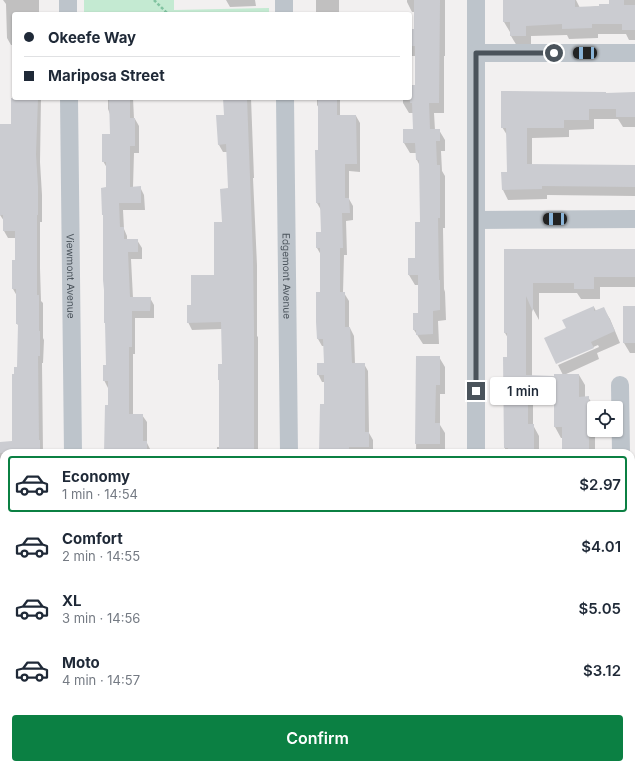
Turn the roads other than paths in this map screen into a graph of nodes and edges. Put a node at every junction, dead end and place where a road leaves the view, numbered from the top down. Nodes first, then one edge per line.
1 (68, 0) edge
2 (284, 0) edge
3 (476, 0) edge
4 (68, 12) edge
5 (284, 12) edge
6 (476, 53) junction
7 (635, 53) edge
8 (69, 100) edge
9 (285, 100) edge
10 (635, 219) edge
11 (476, 220) junction
12 (620, 385) dead end
13 (73, 449) edge
14 (289, 449) edge
15 (476, 449) edge
16 (621, 449) edge

1 - 4 street
2 - 5 street
3 - 6 street
6 - 7 street
6 - 11 street
8 - 13 street, Viewmont Avenue
9 - 14 street, Edgemont Avenue
10 - 11 street
11 - 15 street
12 - 16 street

